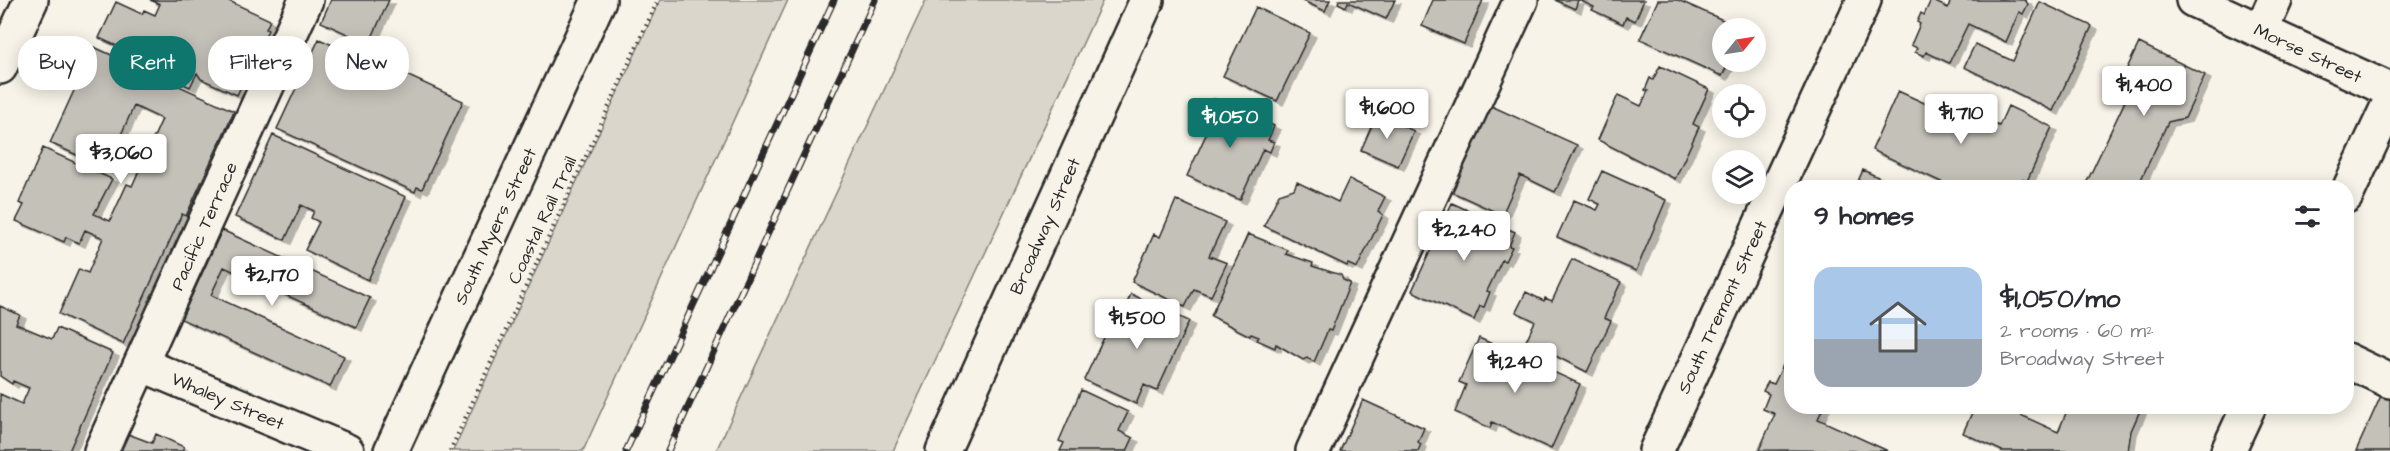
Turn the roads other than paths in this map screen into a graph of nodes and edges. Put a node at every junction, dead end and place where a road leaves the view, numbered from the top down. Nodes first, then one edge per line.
1 (31, 0) edge
2 (306, 0) edge
3 (599, 0) edge
4 (1147, 0) edge
5 (1521, 0) edge
6 (1864, 0) edge
7 (2193, 0) edge
8 (2275, 0) edge
9 (2260, 31) junction
10 (0, 67) edge
11 (2390, 90) edge
12 (2390, 102) edge
13 (2353, 180) edge
14 (141, 364) junction
15 (2354, 364) edge
16 (2390, 381) edge
17 (2245, 414) edge
18 (101, 451) edge
19 (347, 451) edge
20 (391, 451) edge
21 (943, 451) edge
22 (1313, 451) edge
23 (1656, 451) edge
24 (2228, 451) edge

1 - 10 street
2 - 14 street, Pacific Terrace
3 - 20 street, South Myers Street
4 - 21 street, Broadway Street
5 - 22 street
6 - 23 street, South Tremont Street
7 - 9 street, Morse Street
8 - 9 street
9 - 11 street, Morse Street
12 - 13 street
14 - 18 street, Pacific Terrace
14 - 19 street, Whaley Street
15 - 16 street
17 - 24 street

